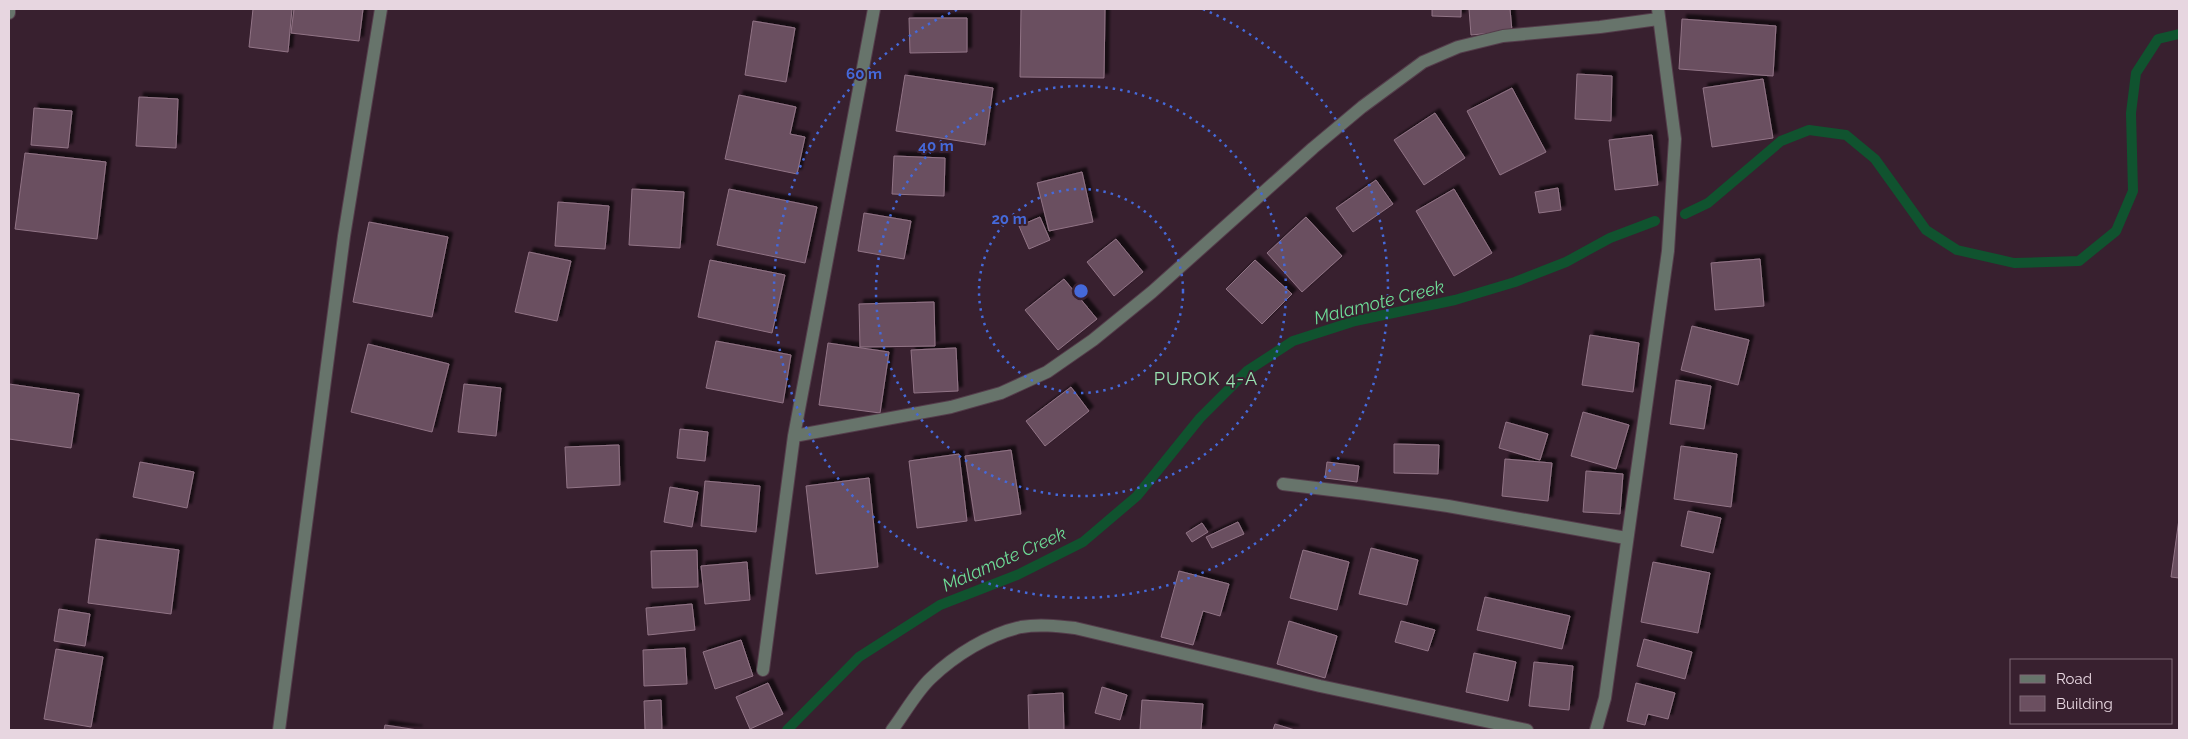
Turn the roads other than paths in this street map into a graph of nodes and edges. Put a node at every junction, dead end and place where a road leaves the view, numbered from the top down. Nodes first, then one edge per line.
1 (9, 9) edge
2 (381, 9) edge
3 (874, 9) edge
4 (9, 13) edge
5 (1658, 14) edge
6 (794, 436) junction
7 (1283, 484) dead end
8 (1626, 538) junction
9 (763, 670) dead end
10 (279, 730) edge
11 (892, 730) edge
12 (1527, 730) edge
13 (1596, 730) edge

1 - 4 street
2 - 10 street
3 - 6 street
5 - 6 street
5 - 8 street
6 - 9 street
7 - 8 street
8 - 13 street
11 - 12 street

